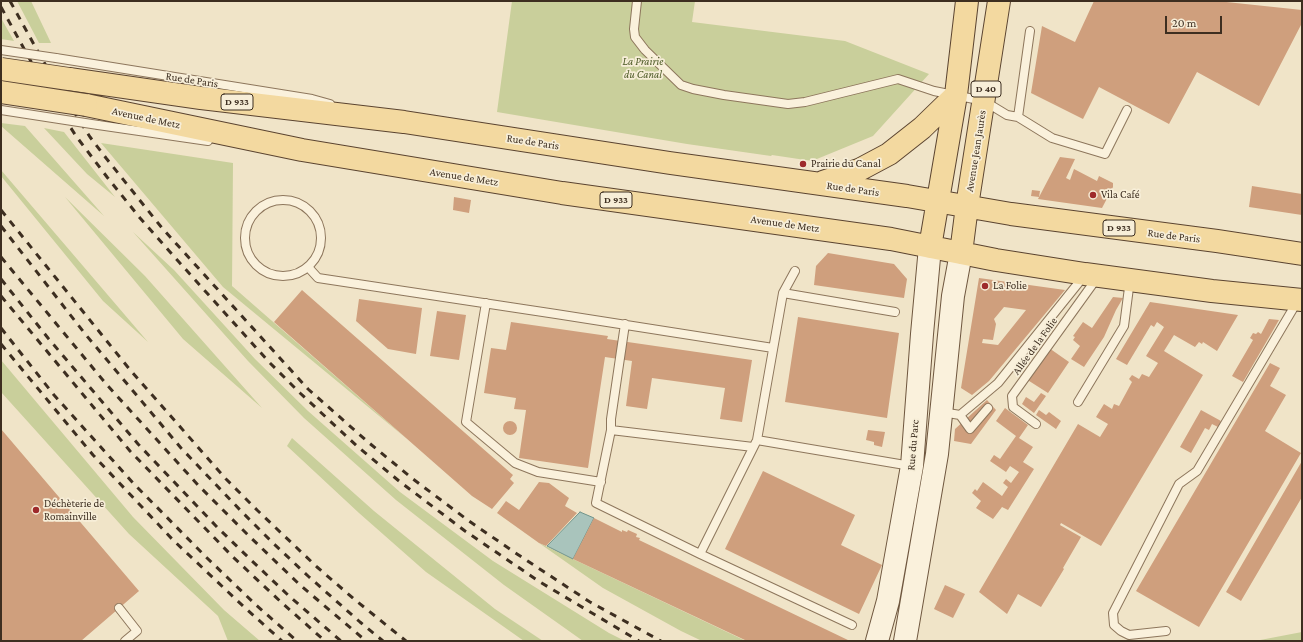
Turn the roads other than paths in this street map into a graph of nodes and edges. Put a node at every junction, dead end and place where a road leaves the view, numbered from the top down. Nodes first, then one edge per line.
1 (637, 1) edge
2 (967, 1) edge
3 (999, 1) edge
4 (1030, 31) dead end
5 (1, 50) edge
6 (1, 68) edge
7 (1, 92) edge
8 (956, 95) junction
9 (984, 101) junction
10 (1, 110) edge
11 (1127, 110) dead end
12 (1018, 117) junction
13 (404, 122) junction
14 (302, 150) junction
15 (819, 184) junction
16 (937, 201) junction
17 (967, 206) junction
18 (930, 247) junction
19 (961, 253) junction
20 (1302, 254) edge
21 (308, 268) junction
22 (795, 271) dead end
23 (1092, 275) junction
24 (1130, 280) junction
25 (783, 293) junction
26 (1300, 300) edge
27 (486, 303) junction
28 (895, 312) dead end
29 (625, 324) junction
30 (772, 348) junction
31 (1078, 402) dead end
32 (988, 408) dead end
33 (950, 414) junction
34 (1036, 424) dead end
35 (611, 430) junction
36 (755, 444) junction
37 (912, 466) junction
38 (600, 482) junction
39 (700, 554) junction
40 (119, 608) dead end
41 (852, 625) dead end
42 (1166, 631) dead end
43 (125, 641) edge
44 (877, 641) edge
45 (904, 641) edge

1 - 8 lane
2 - 8 main road, D 40
3 - 9 main road, Avenue Jean Jaurès / D 40
4 - 12 lane
5 - 13 lane, Rue de Paris, bridge
6 - 13 main road, Rue de Paris / D 933, bridge
7 - 14 main road, Avenue de Metz / D 933, bridge
8 - 9 lane
8 - 15 main road
8 - 16 main road, D 40
9 - 12 lane
9 - 17 main road, Avenue Jean Jaurès / D 40
10 - 14 lane, bridge
11 - 12 lane
13 - 15 main road, Rue de Paris / D 933
14 - 18 main road, Avenue de Metz / D 933
15 - 16 main road, Rue de Paris / D 933
16 - 17 main road, Rue de Paris / D 933
16 - 18 main road, D 40
17 - 19 main road, D 40
17 - 20 main road, Rue de Paris / D 933
18 - 19 main road, D 933
18 - 37 main road, Rue du Parc / D 40
19 - 23 main road, D 933
19 - 33 main road, Rue du Parc / D 40
21 - 21 lane
21 - 27 lane
22 - 25 lane
23 - 24 main road, D 933
23 - 33 lane
23 - 34 lane, Allée de la Folie
24 - 26 main road, D 933
24 - 31 lane
25 - 28 lane
25 - 30 lane
26 - 42 lane
27 - 29 lane
27 - 38 lane
29 - 30 lane
29 - 35 lane
30 - 36 lane
32 - 33 lane
33 - 45 main road, Rue du Parc / D 40
35 - 36 lane
35 - 38 lane
36 - 37 lane
36 - 39 lane
37 - 44 main road, Rue du Parc / D 40
38 - 39 lane
39 - 41 lane
40 - 43 lane

